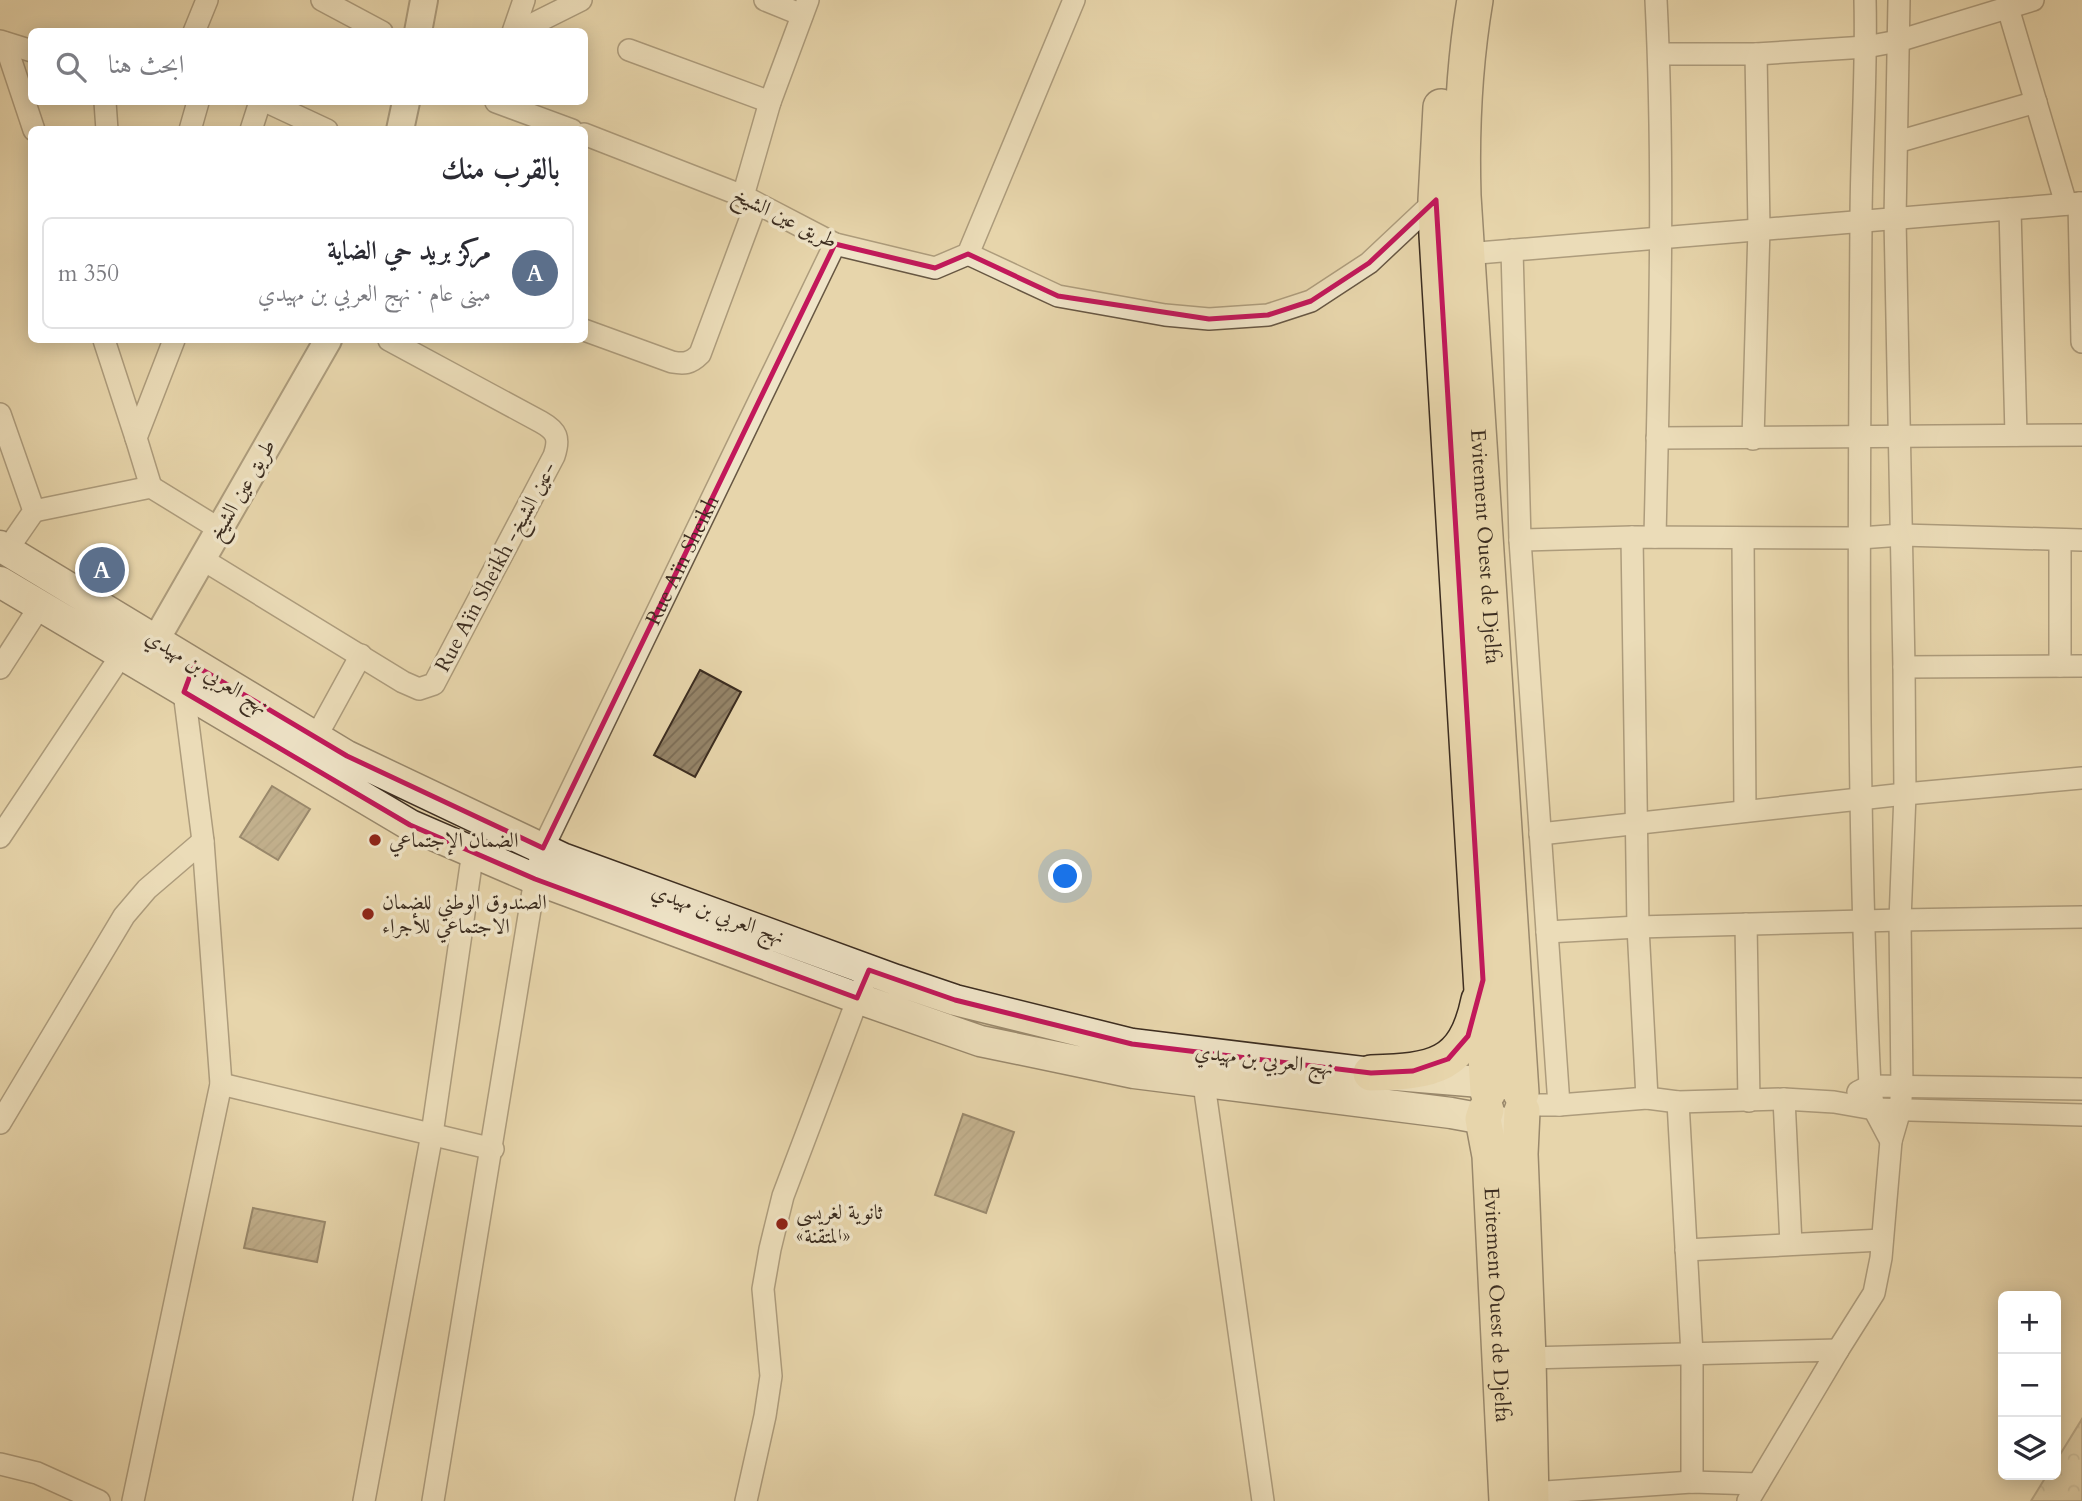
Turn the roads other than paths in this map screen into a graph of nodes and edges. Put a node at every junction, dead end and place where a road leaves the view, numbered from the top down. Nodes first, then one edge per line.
1 (207, 0) edge
2 (323, 0) edge
3 (424, 0) edge
4 (524, 0) edge
5 (581, 0) edge
6 (765, 0) edge
7 (1074, 0) edge
8 (1456, 0) edge
9 (1475, 0) edge
10 (1656, 0) edge
11 (1865, 0) edge
12 (1899, 0) edge
13 (2034, 0) edge
14 (805, 7) edge
15 (2008, 8) junction
16 (196, 28) edge
17 (375, 28) edge
18 (419, 28) edge
19 (516, 28) edge
20 (523, 28) edge
21 (1898, 41) junction
22 (3, 42) edge
23 (1866, 47) junction
24 (28, 50) edge
25 (629, 50) dead end
26 (1659, 54) junction
27 (1756, 54) junction
28 (770, 102) junction
29 (2036, 102) junction
30 (104, 105) edge
31 (197, 105) edge
32 (259, 105) edge
33 (273, 105) edge
34 (405, 105) edge
35 (501, 105) edge
36 (530, 122) edge
37 (33, 126) edge
38 (107, 126) edge
39 (191, 126) edge
40 (252, 126) edge
41 (318, 126) edge
42 (401, 126) edge
43 (551, 126) edge
44 (588, 136) edge
45 (1897, 142) junction
46 (1449, 198) junction
47 (750, 200) junction
48 (2076, 203) edge
49 (2010, 209) junction
50 (1895, 219) junction
51 (1861, 221) junction
52 (1759, 229) junction
53 (1660, 237) junction
54 (835, 244) junction
55 (1512, 250) junction
56 (968, 254) junction
57 (1466, 254) junction
58 (2082, 319) edge
59 (588, 331) edge
60 (2082, 342) edge
61 (105, 343) edge
62 (173, 343) edge
63 (326, 343) edge
64 (394, 343) edge
65 (0, 414) edge
66 (2016, 435) junction
67 (2082, 435) edge
68 (1899, 436) junction
69 (1861, 437) junction
70 (136, 438) junction
71 (1657, 438) junction
72 (1753, 439) junction
73 (151, 487) junction
74 (34, 511) junction
75 (220, 530) junction
76 (1902, 535) junction
77 (1632, 537) junction
78 (1655, 537) junction
79 (1860, 538) junction
80 (1743, 539) junction
81 (1520, 540) junction
82 (2060, 540) junction
83 (2082, 540) edge
84 (4, 548) edge
85 (202, 559) junction
86 (0, 582) edge
87 (40, 606) junction
88 (156, 640) junction
89 (360, 656) junction
90 (132, 660) junction
91 (2060, 666) junction
92 (2082, 666) edge
93 (1904, 667) junction
94 (0, 668) edge
95 (189, 678) junction
96 (316, 737) junction
97 (2082, 778) edge
98 (1905, 794) junction
99 (1861, 799) junction
100 (1745, 811) junction
101 (1638, 823) junction
102 (1540, 834) junction
103 (0, 837) edge
104 (203, 841) junction
105 (543, 848) junction
106 (473, 852) junction
107 (535, 879) junction
108 (2082, 917) edge
109 (1900, 920) junction
110 (1862, 922) junction
111 (1746, 924) junction
112 (1638, 927) junction
113 (1547, 932) junction
114 (827, 954) junction
115 (869, 970) junction
116 (1483, 979) junction
117 (814, 982) junction
118 (857, 998) junction
119 (1200, 1052) junction
120 (1371, 1073) junction
121 (1204, 1082) junction
122 (221, 1084) junction
123 (1870, 1086) junction
124 (1902, 1087) junction
125 (2082, 1089) edge
126 (1647, 1098) junction
127 (1784, 1099) junction
128 (1749, 1101) junction
129 (1502, 1102) junction
130 (1678, 1102) junction
131 (1834, 1102) junction
132 (1559, 1105) junction
133 (1874, 1109) junction
134 (1900, 1110) junction
135 (2082, 1115) edge
136 (0, 1123) edge
137 (432, 1134) junction
138 (1891, 1141) junction
139 (493, 1149) junction
140 (1882, 1240) junction
141 (1791, 1244) junction
142 (1686, 1250) junction
143 (1838, 1350) junction
144 (1692, 1354) junction
145 (1528, 1358) junction
146 (0, 1464) edge
147 (1692, 1482) junction
148 (1753, 1492) edge
149 (1523, 1498) edge
150 (99, 1501) edge
151 (133, 1501) edge
152 (364, 1501) edge
153 (433, 1501) edge
154 (746, 1501) edge
155 (1263, 1501) edge

1 - 16 street
2 - 17 street
3 - 18 street
4 - 19 street
5 - 20 street
6 - 14 street
7 - 56 street
8 - 46 highway, Evitement Ouest de Djelfa
9 - 46 highway, Evitement Ouest de Djelfa
10 - 26 street
11 - 23 street
12 - 21 street
13 - 15 street
14 - 28 street
15 - 21 street
15 - 29 street
21 - 23 street
21 - 45 street
22 - 24 street
22 - 37 street
23 - 27 street
23 - 51 street
25 - 28 street
26 - 27 street
26 - 53 street
27 - 52 street
28 - 47 street
29 - 45 street
29 - 48 street
30 - 38 street
31 - 39 street
32 - 40 street
33 - 41 street
34 - 42 street
35 - 36 street
36 - 43 street
44 - 47 street, طريق عين الشيخ
45 - 50 street
46 - 56 street
46 - 57 highway, Evitement Ouest de Djelfa
46 - 116 highway, Evitement Ouest de Djelfa
47 - 54 street, طريق عين الشيخ
47 - 59 street
48 - 49 street
48 - 58 street
49 - 50 street
49 - 66 street
50 - 51 street
50 - 68 street
51 - 52 street
51 - 69 street
52 - 53 street
52 - 72 street
53 - 55 street
53 - 71 street
54 - 56 street, طريق عين الشيخ
54 - 105 street, Rue Aïn Sheikh
55 - 57 street
55 - 81 street
57 - 129 highway, Evitement Ouest de Djelfa
58 - 60 street
61 - 70 street
62 - 70 street
63 - 75 street, طريق عين الشيخ
64 - 89 street, Rue Aïn Sheikh -عين الشيخ-
65 - 74 street
66 - 67 street
66 - 68 street
68 - 69 street
68 - 76 street
69 - 72 street
69 - 79 street
70 - 73 street
71 - 72 street
71 - 78 street
73 - 74 street
73 - 75 street
74 - 84 street
75 - 85 street, طريق عين الشيخ
76 - 79 street
76 - 82 street
76 - 93 street
77 - 78 street
77 - 81 street
77 - 101 street
78 - 80 street
79 - 80 street
79 - 99 street
80 - 100 street
81 - 102 street
82 - 83 street
82 - 91 street
84 - 88 main road, نهج العربي بن مهيدي
85 - 88 street, طريق عين الشيخ
85 - 89 street, Rue Aïn Sheikh -عين الشيخ-
86 - 87 main road, نهج العربي بن مهيدي
87 - 90 main road, نهج العربي بن مهيدي
87 - 94 street
88 - 90 street, طريق عين الشيخ
88 - 95 main road, نهج العربي بن مهيدي
89 - 96 street
90 - 95 main road, نهج العربي بن مهيدي
90 - 103 street
91 - 92 street
91 - 93 street
93 - 98 street
95 - 96 main road, نهج العربي بن مهيدي
95 - 104 street
95 - 106 main road, نهج العربي بن مهيدي
96 - 105 main road, نهج العربي بن مهيدي
97 - 98 street
98 - 99 street
98 - 109 street
99 - 100 street
99 - 110 street
100 - 101 street
101 - 102 street
101 - 112 street
102 - 113 street
104 - 122 street
104 - 136 street
105 - 107 street, Rue Aïn Sheikh
105 - 114 main road, نهج العربي بن مهيدي
106 - 107 main road, نهج العربي بن مهيدي
106 - 137 street
107 - 117 main road, نهج العربي بن مهيدي
107 - 139 street, Rue Aïn Sheikh
108 - 109 street
109 - 110 street
109 - 124 street
110 - 111 street
110 - 123 street
111 - 112 street
111 - 128 street
112 - 113 street
112 - 126 street
113 - 132 street
114 - 115 main road, نهج العربي بن مهيدي
114 - 117 main road
115 - 118 street
115 - 119 main road, نهج العربي بن مهيدي
116 - 120 highway
116 - 129 highway, Evitement Ouest de Djelfa
117 - 118 main road, نهج العربي بن مهيدي
118 - 121 main road, نهج العربي بن مهيدي
118 - 154 street
119 - 120 main road, نهج العربي بن مهيدي
119 - 121 street
120 - 129 main road, نهج العربي بن مهيدي
121 - 129 main road, نهج العربي بن مهيدي
121 - 155 street
122 - 137 street
122 - 151 street
123 - 124 street
123 - 131 street
123 - 133 street
124 - 125 street
124 - 134 street
126 - 130 street
126 - 132 street
127 - 128 street
127 - 131 street
127 - 141 street
128 - 130 street
129 - 132 street
129 - 145 highway, Evitement Ouest de Djelfa
129 - 149 highway, Evitement Ouest de Djelfa
130 - 142 street
131 - 133 street
133 - 134 street
133 - 138 street
134 - 135 street
134 - 138 street
137 - 139 street
137 - 152 street
138 - 140 street
139 - 153 street, Rue Aïn Sheikh
140 - 141 street
140 - 143 street
141 - 142 street
142 - 144 street
143 - 144 street
143 - 148 street
144 - 145 street
144 - 147 street
145 - 149 highway, Evitement Ouest de Djelfa
146 - 150 street
147 - 148 street
147 - 149 street

